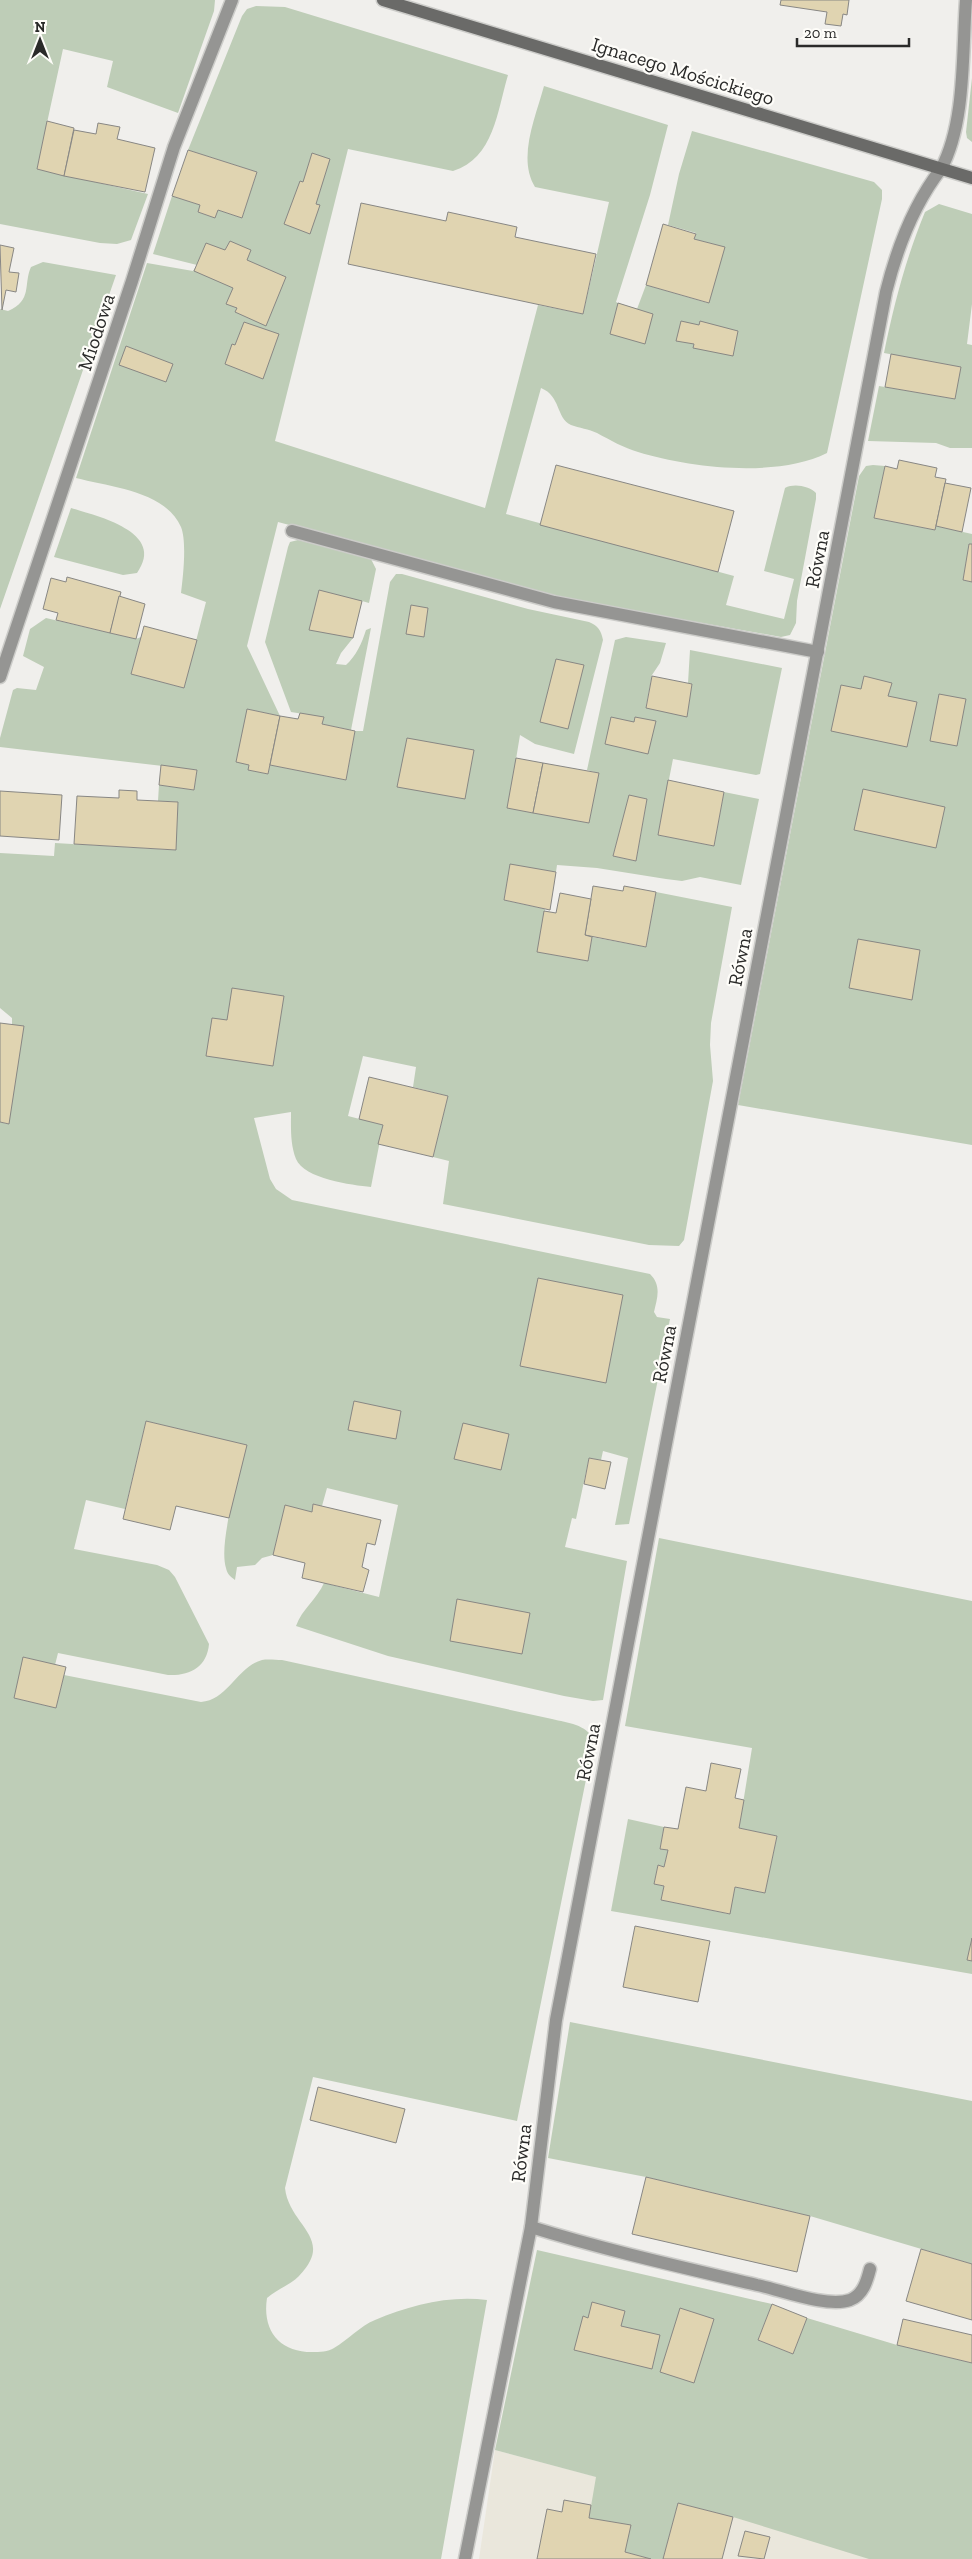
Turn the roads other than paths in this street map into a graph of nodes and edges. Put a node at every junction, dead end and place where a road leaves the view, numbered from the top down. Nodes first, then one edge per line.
1 (232, 0) edge
2 (383, 0) edge
3 (966, 0) edge
4 (940, 169) junction
5 (972, 178) edge
6 (292, 531) dead end
7 (818, 652) junction
8 (0, 677) edge
9 (531, 2227) junction
10 (870, 2269) dead end
11 (465, 2559) edge

1 - 8 street, Miodowa
2 - 4 street, Ignacego Mościckiego
3 - 4 street, Równa
4 - 5 street, Ignacego Mościckiego
4 - 7 street, Równa
6 - 7 street
7 - 9 street, Równa
9 - 10 street
9 - 11 street, Równa

